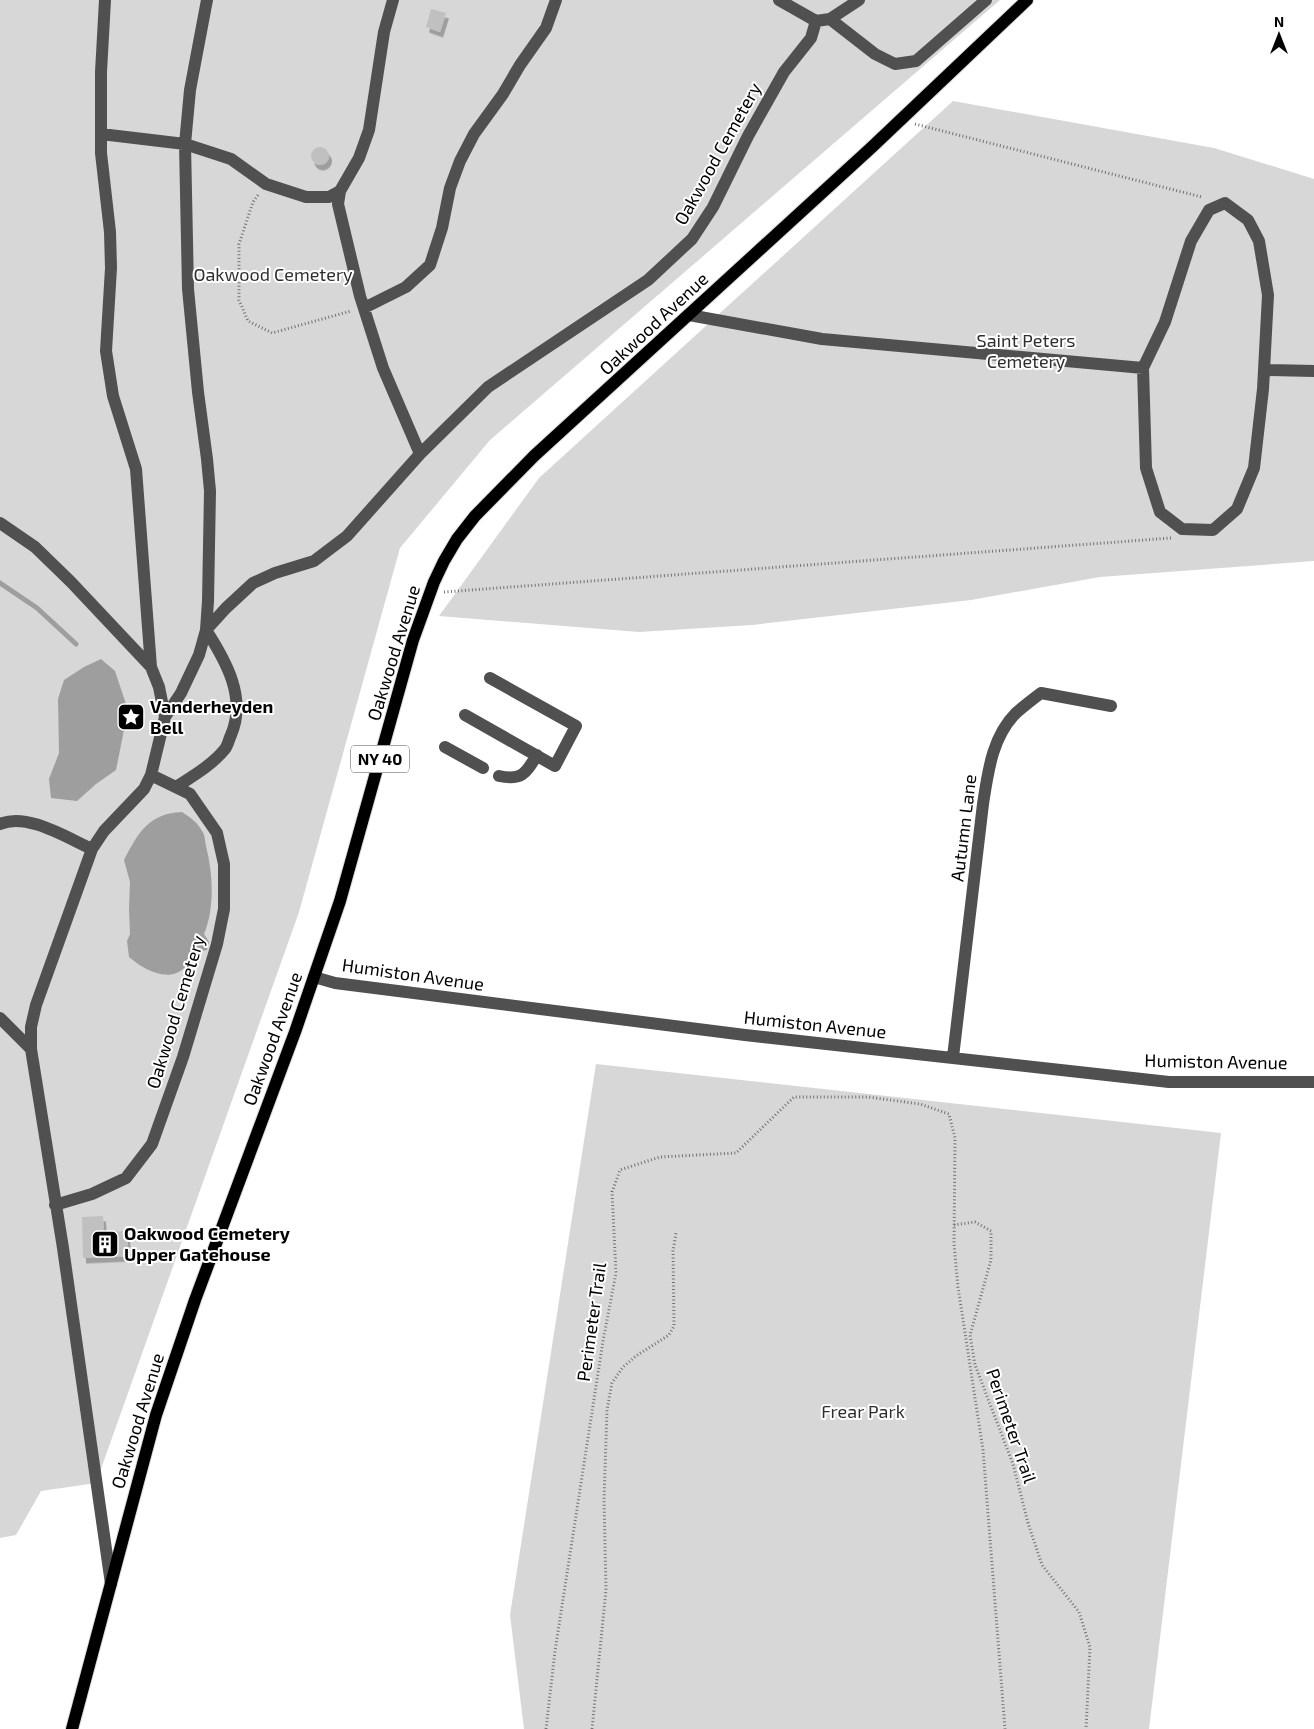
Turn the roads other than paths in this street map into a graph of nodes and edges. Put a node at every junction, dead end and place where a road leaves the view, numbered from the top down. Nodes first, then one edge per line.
1 (105, 0) edge
2 (207, 0) edge
3 (393, 0) edge
4 (556, 0) edge
5 (779, 0) edge
6 (859, 0) edge
7 (986, 0) edge
8 (1027, 0) edge
9 (830, 19) junction
10 (816, 21) junction
11 (101, 134) junction
12 (185, 144) junction
13 (340, 191) junction
14 (364, 308) junction
15 (689, 315) junction
16 (1143, 368) junction
17 (1264, 370) junction
18 (1314, 371) edge
19 (420, 454) junction
20 (0, 523) edge
21 (206, 630) junction
22 (151, 667) junction
23 (490, 678) dead end
24 (1111, 706) dead end
25 (465, 715) dead end
26 (165, 717) junction
27 (446, 747) dead end
28 (537, 755) junction
29 (483, 768) dead end
30 (151, 775) junction
31 (499, 776) dead end
32 (176, 786) junction
33 (0, 824) edge
34 (92, 849) junction
35 (314, 976) junction
36 (0, 1018) edge
37 (31, 1049) junction
38 (953, 1057) junction
39 (1314, 1082) edge
40 (55, 1205) junction
41 (110, 1584) junction
42 (72, 1729) edge

1 - 11 street, Oakwood Cemetery
2 - 12 street, Oakwood Cemetery
3 - 13 street
4 - 14 street
5 - 10 street
6 - 9 street
7 - 9 street
8 - 15 main road, Oakwood Avenue / NY 40
9 - 10 street
10 - 19 street, Oakwood Cemetery
11 - 12 street
11 - 22 street, Oakwood Cemetery
12 - 13 street
12 - 21 street, Oakwood Cemetery
13 - 14 street
14 - 19 street
15 - 16 street
15 - 35 main road, Oakwood Avenue / NY 40
16 - 17 street
16 - 17 street
17 - 18 street
19 - 21 street, Oakwood Cemetery
20 - 22 street, Oakwood Cemetery
21 - 26 street, Oakwood Cemetery
21 - 32 street
22 - 26 street, Oakwood Cemetery
23 - 28 street
24 - 38 street, Autumn Lane
25 - 28 street
26 - 30 street, Oakwood Cemetery
27 - 29 street
28 - 31 street
30 - 32 street, Oakwood Cemetery
30 - 34 street, Oakwood Cemetery
32 - 40 street, Oakwood Cemetery
33 - 34 street
34 - 37 street, Oakwood Cemetery
35 - 38 street, Humiston Avenue
35 - 41 main road, Oakwood Avenue / NY 40
36 - 37 street
37 - 40 street, Oakwood Cemetery
38 - 39 street, Humiston Avenue
40 - 41 street, Oakwood Cemetery
41 - 42 main road, Oakwood Avenue / NY 40

